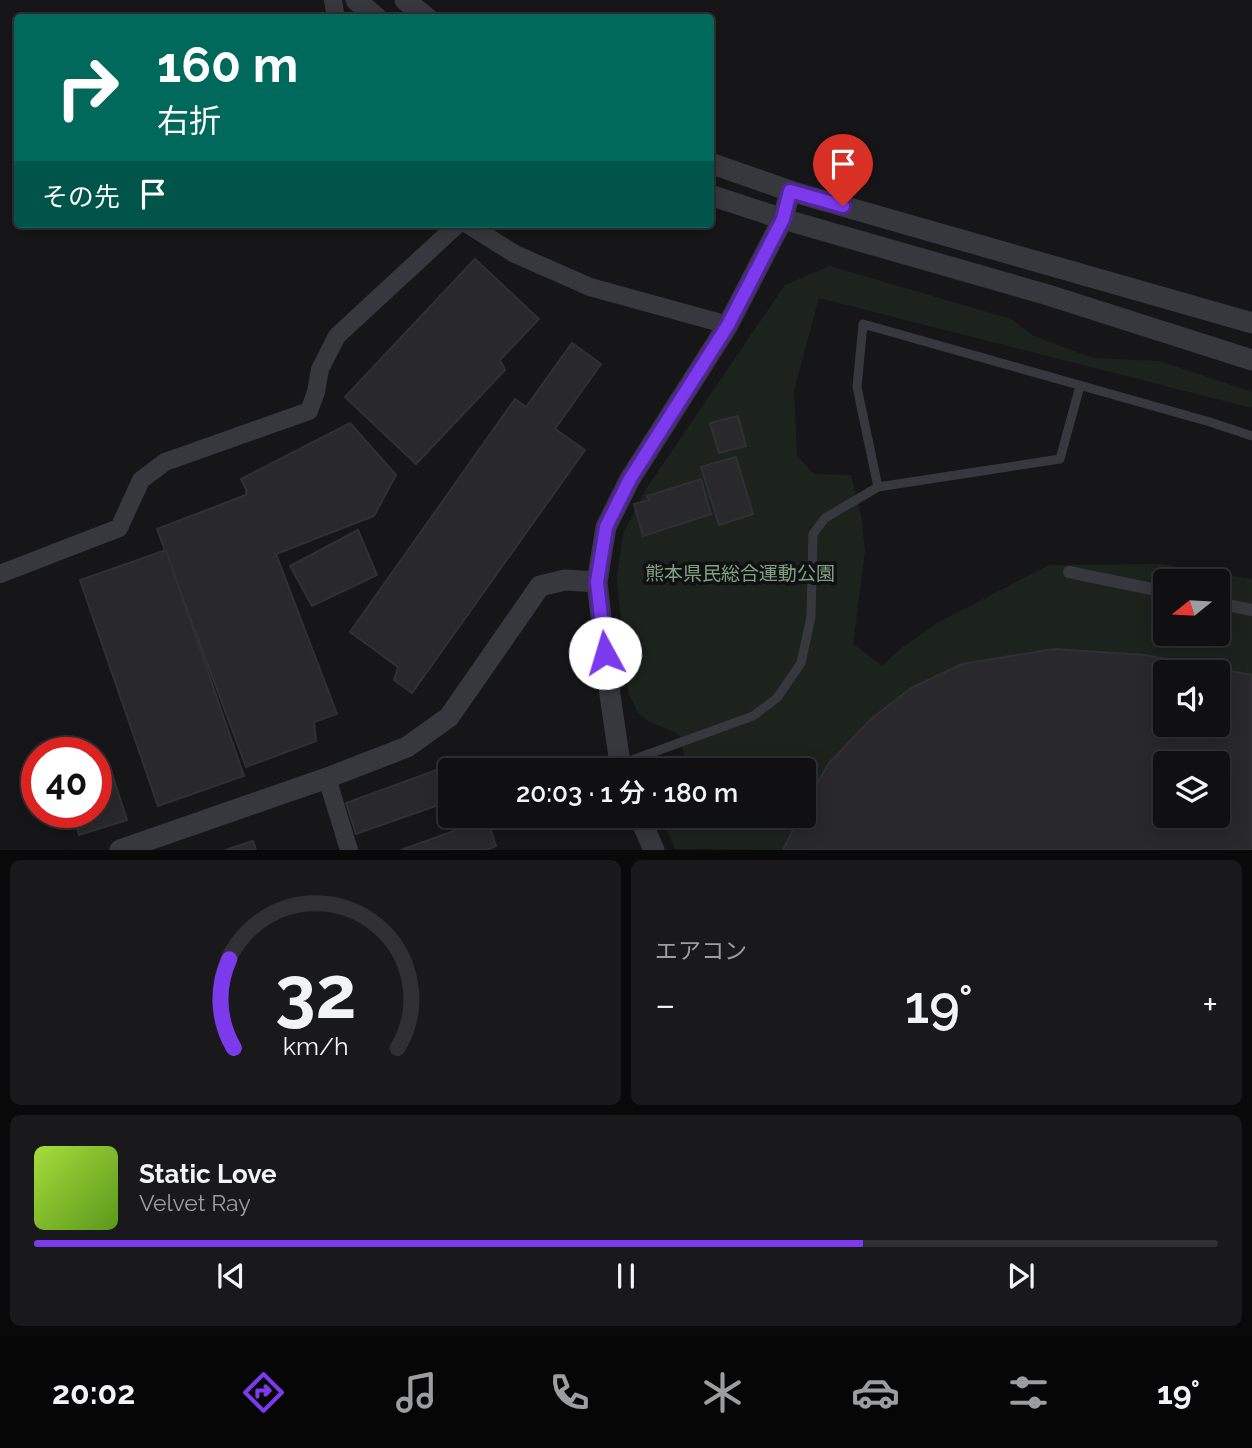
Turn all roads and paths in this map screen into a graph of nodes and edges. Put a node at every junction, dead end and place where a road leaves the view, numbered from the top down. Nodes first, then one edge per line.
1 (356, 0) edge
2 (405, 0) edge
3 (372, 14) edge
4 (422, 14) edge
5 (714, 164) edge
6 (790, 191) junction
7 (714, 196) edge
8 (783, 219) junction
9 (454, 228) edge
10 (473, 228) edge
11 (1250, 318) edge
12 (728, 325) junction
13 (1252, 360) edge
14 (1080, 386) junction
15 (1252, 436) edge
16 (878, 487) junction
17 (1069, 572) dead end
18 (0, 574) edge
19 (597, 582) junction
20 (1153, 589) edge
21 (1230, 605) edge
22 (1252, 610) edge
23 (619, 758) edge
24 (643, 758) edge
25 (327, 778) junction
26 (644, 828) edge
27 (120, 849) edge
28 (349, 849) edge
29 (654, 849) edge

1 - 3 street
2 - 4 street
5 - 6 street
6 - 8 street
6 - 11 street
7 - 8 street
8 - 12 street
8 - 13 street
9 - 18 street
10 - 12 street
12 - 19 street
14 - 15 lane
14 - 16 lane
14 - 16 lane
16 - 24 lane
17 - 20 street
19 - 23 street
19 - 25 street
21 - 22 street
25 - 27 street
25 - 28 street
26 - 29 street

